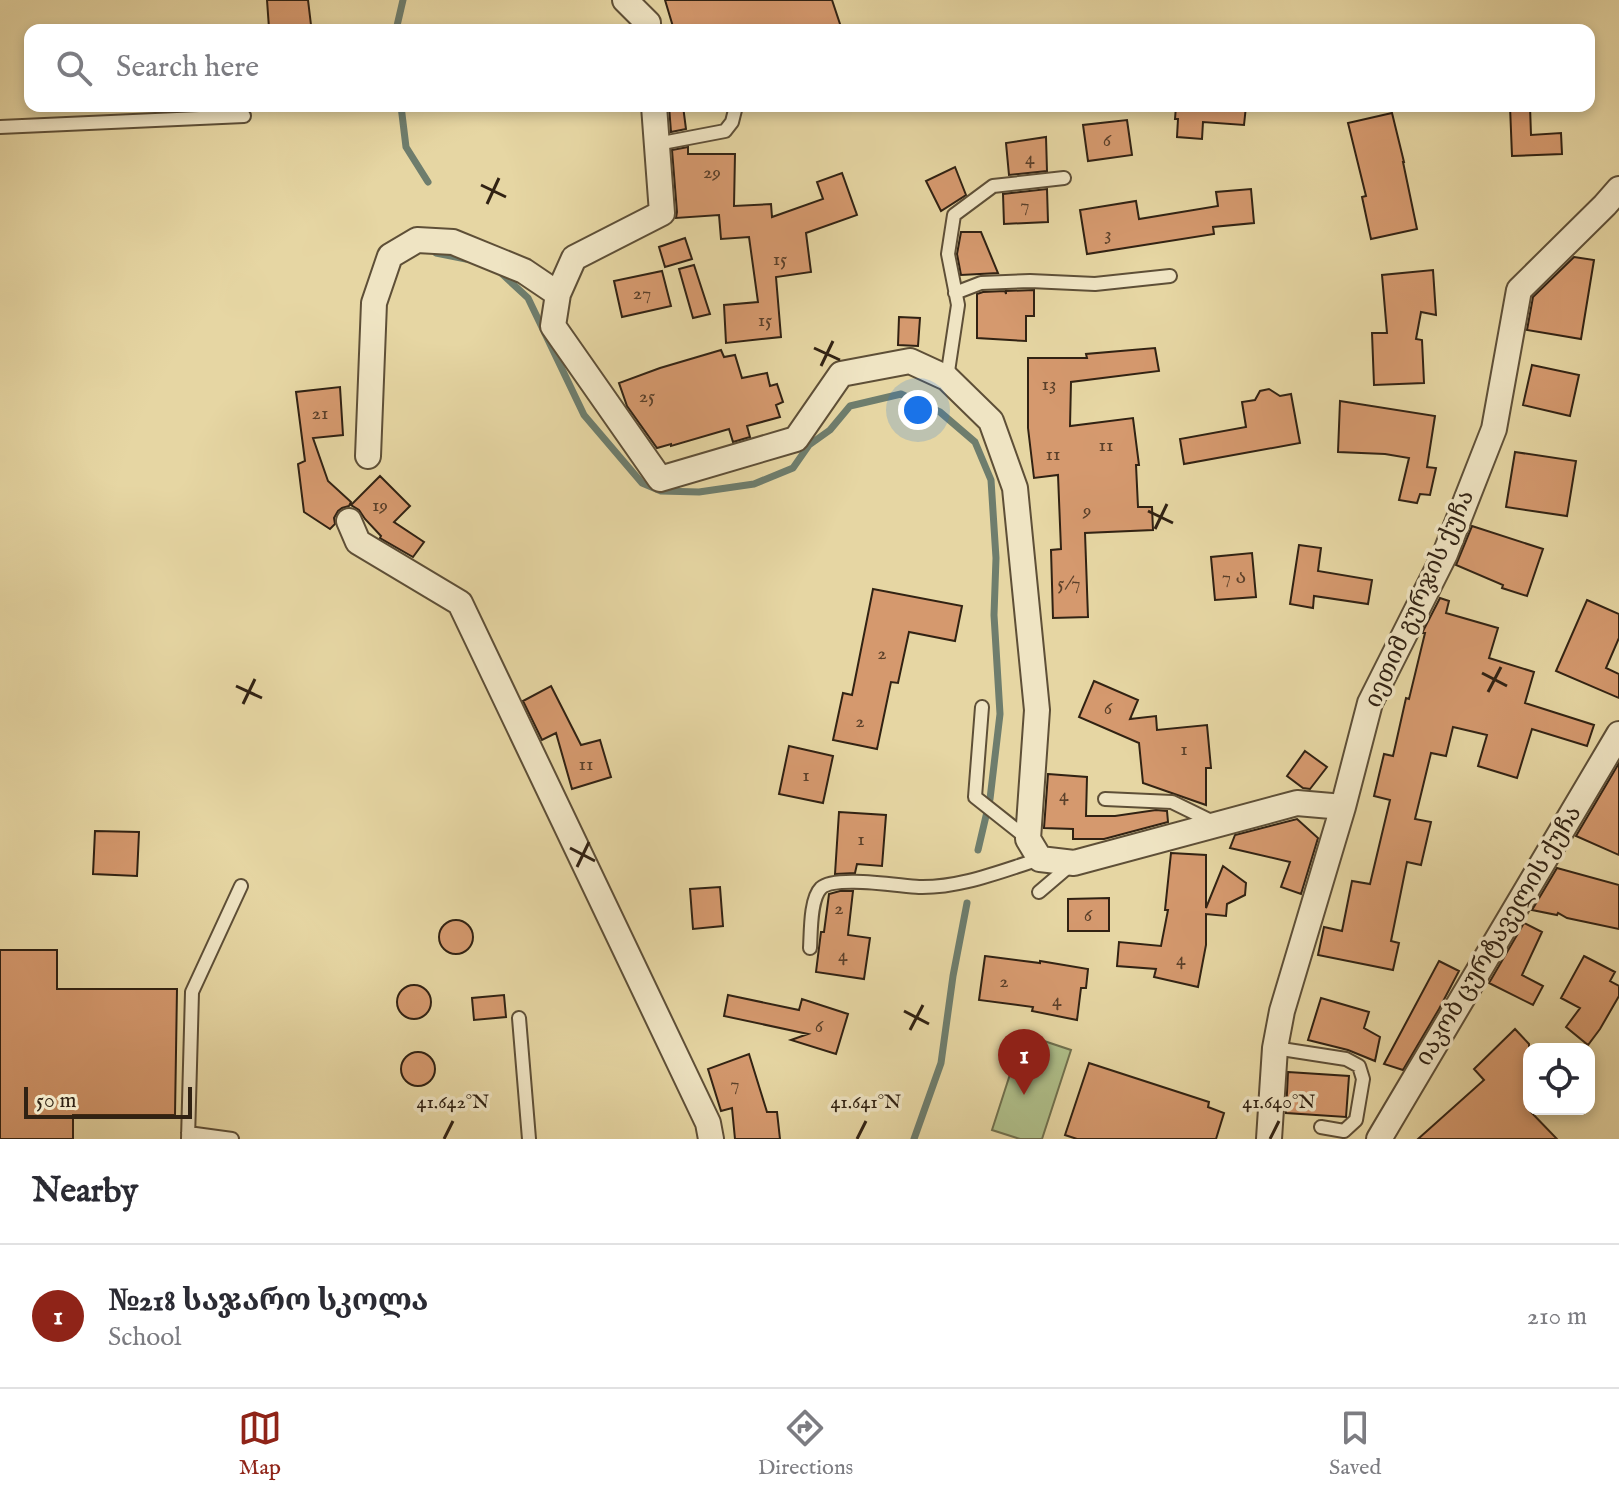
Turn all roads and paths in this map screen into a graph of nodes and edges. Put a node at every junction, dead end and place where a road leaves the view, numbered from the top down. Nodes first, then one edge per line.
1 (625, 0) edge
2 (648, 24) edge
3 (654, 112) edge
4 (734, 112) edge
5 (244, 116) dead end
6 (0, 127) edge
7 (657, 144) junction
8 (1064, 178) dead end
9 (1619, 189) edge
10 (1170, 276) dead end
11 (955, 293) junction
12 (558, 294) junction
13 (947, 378) junction
14 (368, 456) dead end
15 (349, 521) dead end
16 (982, 707) dead end
17 (1619, 734) edge
18 (1105, 799) dead end
19 (1343, 807) junction
20 (1218, 824) junction
21 (1034, 849) junction
22 (1074, 863) junction
23 (241, 886) dead end
24 (1039, 892) dead end
25 (810, 948) dead end
26 (519, 1018) dead end
27 (1275, 1048) junction
28 (1321, 1127) dead end
29 (188, 1136) edge
30 (232, 1139) edge
31 (529, 1139) edge
32 (711, 1139) edge
33 (1269, 1139) edge
34 (1379, 1139) edge

1 - 2 street
3 - 7 street
4 - 7 lane
5 - 6 lane
7 - 12 street
8 - 11 lane
9 - 19 street, იეთიმ გურჯის ქუჩა
10 - 11 lane
11 - 13 lane
12 - 13 street
12 - 14 street
13 - 21 street
15 - 32 street
16 - 21 lane
17 - 34 street, იაკობ ცურტაველის ქუჩა
18 - 20 lane
19 - 20 street
19 - 27 street, იეთიმ გურჯის ქუჩა
20 - 22 street
21 - 22 street
21 - 25 lane
22 - 24 lane
23 - 29 lane
26 - 31 lane
27 - 28 lane
27 - 33 street, იეთიმ გურჯის ქუჩა
29 - 30 lane

